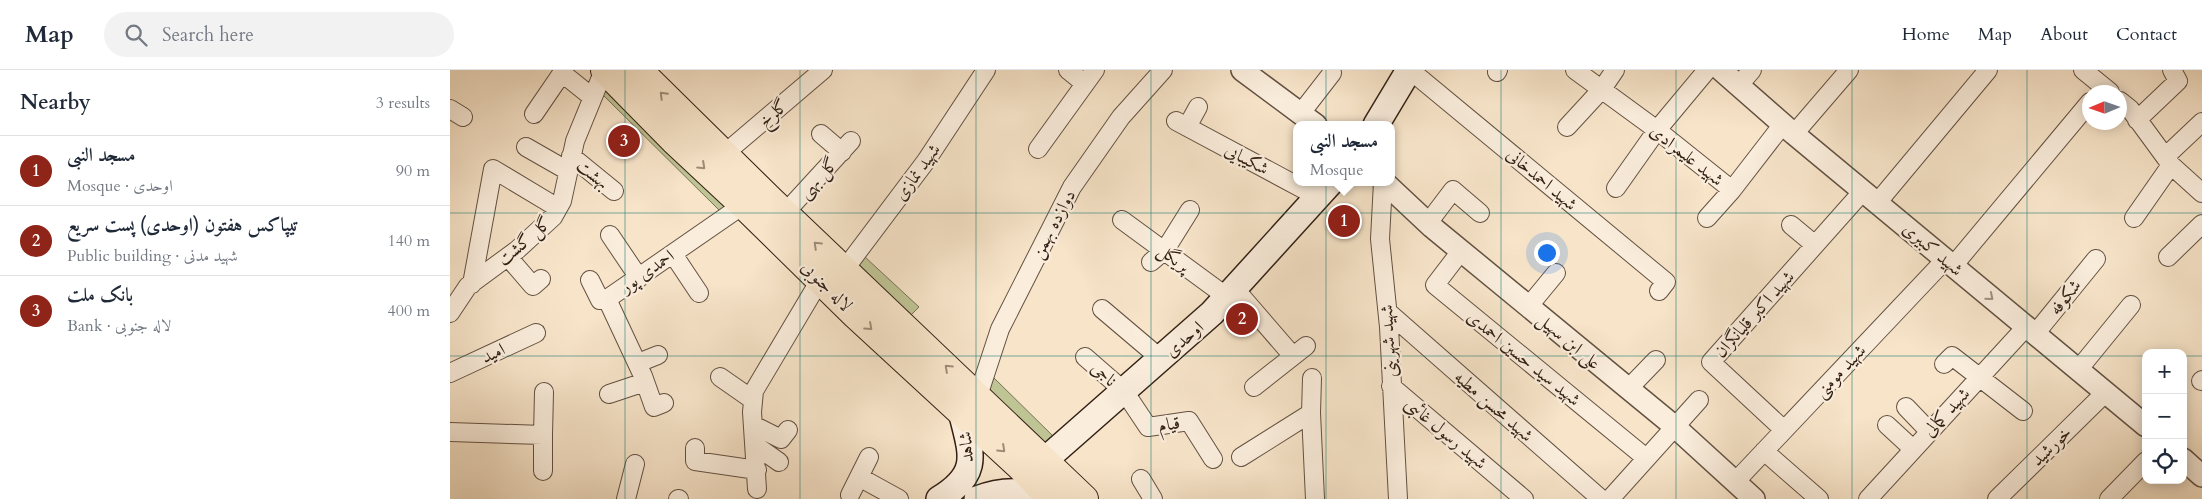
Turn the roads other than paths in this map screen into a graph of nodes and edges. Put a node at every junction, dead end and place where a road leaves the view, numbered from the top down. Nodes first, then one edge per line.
1 (823, 70) edge
2 (986, 70) edge
3 (1068, 70) edge
4 (1162, 70) edge
5 (1242, 70) edge
6 (1409, 70) edge
7 (1575, 70) edge
8 (1615, 70) edge
9 (1707, 70) edge
10 (1721, 70) edge
11 (1849, 70) edge
12 (1988, 70) edge
13 (2083, 70) edge
14 (2172, 70) edge
15 (639, 71) edge
16 (606, 72) edge
17 (1332, 73) dead end
18 (1089, 77) edge
19 (1745, 78) edge
20 (2098, 85) edge
21 (1602, 89) junction
22 (592, 97) junction
23 (1198, 107) dead end
24 (2127, 107) edge
25 (2082, 111) edge
26 (534, 114) dead end
27 (1308, 119) edge
28 (1384, 119) edge
29 (2137, 120) junction
30 (2202, 122) edge
31 (1567, 128) dead end
32 (1789, 129) junction
33 (1658, 130) junction
34 (683, 132) junction
35 (821, 134) dead end
36 (526, 147) dead end
37 (1038, 149) dead end
38 (723, 155) junction
39 (2168, 161) junction
40 (570, 164) junction
41 (1293, 175) edge
42 (1384, 186) edge
43 (1388, 186) edge
44 (1616, 188) dead end
45 (1324, 189) edge
46 (1732, 190) junction
47 (614, 191) dead end
48 (2202, 193) edge
49 (1870, 197) junction
50 (744, 205) junction
51 (558, 208) junction
52 (1190, 210) dead end
53 (1480, 213) dead end
54 (784, 214) junction
55 (1707, 218) dead end
56 (2134, 218) dead end
57 (1122, 220) dead end
58 (1428, 223) junction
59 (2202, 224) edge
60 (1791, 225) dead end
61 (610, 235) dead end
62 (1816, 245) junction
63 (1461, 251) junction
64 (672, 254) junction
65 (1158, 256) junction
66 (508, 257) junction
67 (2168, 257) dead end
68 (2096, 259) dead end
69 (1949, 263) junction
70 (1556, 274) dead end
71 (832, 275) junction
72 (639, 278) junction
73 (541, 279) dead end
74 (590, 280) dead end
75 (472, 284) junction
76 (1659, 290) dead end
77 (699, 293) dead end
78 (1231, 293) junction
79 (607, 299) junction
80 (2131, 305) dead end
81 (1528, 306) junction
82 (1102, 309) dead end
83 (1388, 312) junction
84 (450, 313) edge
85 (2030, 331) junction
86 (536, 332) dead end
87 (658, 355) dead end
88 (1085, 356) dead end
89 (1161, 359) junction
90 (1656, 360) dead end
91 (638, 363) junction
92 (1944, 364) dead end
93 (2078, 370) junction
94 (450, 373) edge
95 (1980, 376) junction
96 (720, 377) dead end
97 (1312, 378) dead end
98 (645, 382) junction
99 (1391, 386) junction
100 (1254, 387) dead end
101 (1628, 389) junction
102 (1124, 391) junction
103 (544, 392) dead end
104 (2106, 392) junction
105 (609, 394) dead end
106 (753, 400) junction
107 (1699, 400) dead end
108 (664, 403) dead end
109 (970, 404) junction
110 (1906, 407) dead end
111 (2022, 411) dead end
112 (1311, 413) junction
113 (2142, 423) edge
114 (754, 425) junction
115 (1887, 425) dead end
116 (1674, 426) junction
117 (788, 430) dead end
118 (1784, 430) junction
119 (1929, 431) junction
120 (450, 432) edge
121 (543, 435) junction
122 (755, 445) junction
123 (695, 448) dead end
124 (1913, 449) junction
125 (1764, 451) junction
126 (869, 457) dead end
127 (1241, 457) dead end
128 (1646, 458) junction
129 (1213, 459) dead end
130 (1045, 460) junction
131 (779, 462) dead end
132 (2187, 463) edge
133 (635, 464) dead end
134 (2142, 465) edge
135 (757, 470) junction
136 (543, 471) dead end
137 (2202, 476) edge
138 (859, 477) junction
139 (1141, 479) dead end
140 (1735, 482) junction
141 (757, 488) dead end
142 (850, 495) dead end
143 (1872, 498) edge
144 (626, 499) edge
145 (899, 499) edge
146 (939, 499) edge
147 (977, 499) edge
148 (1047, 499) edge
149 (1052, 499) edge
150 (1084, 499) edge
151 (1153, 499) edge
152 (1315, 499) edge
153 (1398, 499) edge
154 (1524, 499) edge
155 (1601, 499) edge
156 (1610, 499) edge
157 (1753, 499) edge
158 (1819, 499) edge
159 (1997, 499) edge
160 (2109, 499) edge

1 - 38 street, گلرخ
2 - 71 street, شهید نمازی
3 - 18 street
4 - 109 street, دوازده بهمن
5 - 27 street
6 - 28 main road
6 - 76 street, شهید احمدخانی
7 - 21 street, شهید علیمرادی
8 - 21 street
9 - 33 street
10 - 19 street, شهید کبیری
11 - 32 street, شهید علیمرادی
12 - 49 street, شهید اکبر قلیانگران
13 - 20 street
14 - 29 street
15 - 16 main road
34 -> 15 main road, لاله جنوبی
16 - 22 street, گل گشت
16 - 34 main road, لاله جنوبی
17 - 27 street
18 - 37 street
19 - 32 street, شهید کبیری
21 - 31 street
21 - 33 street, شهید علیمرادی
22 - 26 street
22 - 40 street, گل گشت
23 - 41 street, شکیبایی
24 - 29 street
25 - 69 street, شهید مومنی
29 - 39 street
30 - 39 street
32 - 46 street, شهید علیمرادی
32 - 49 street, شهید کبیری
33 - 44 street
33 - 46 street, شهید علیمرادی
34 - 38 main road, لاله جنوبی
34 -> 50 main road, لاله جنوبی
35 - 54 street, گل بهی
36 - 40 street, بهشت
38 - 54 main road, لاله جنوبی
39 - 48 street
39 - 56 street
40 - 47 street, بهشت
40 - 51 street, گل گشت
42 - 83 street, شهید شهرینی
43 - 58 street, علی ابن سهیل
45 - 78 main road, اوحدی
46 - 55 street
49 - 62 street, شهید اکبر قلیانگران
49 - 69 street, شهید کبیری
50 - 64 street, احمدی پور
50 - 71 main road, لاله جنوبی
51 - 66 street, گل گشت
51 - 75 street
52 - 65 street
53 - 58 street
71 -> 54 main road, لاله جنوبی
57 - 65 street, پریگل
58 - 63 street, علی ابن سهیل
59 - 67 street
60 - 62 street
61 - 72 street
62 - 118 street, شهید اکبر قلیانگران
63 - 81 street, علی ابن سهیل
63 - 128 street, شهید سید حسین احمدی
64 - 72 street, احمدی پور
64 - 77 street
65 - 78 street, پریگل
66 - 73 street
66 - 75 street, گل گشت
68 - 85 street, شکوفه
69 -> 85 street, شهید کبیری
69 - 118 street, شهید مومنی
70 - 81 street
71 - 106 street, شهید نمازی
71 - 109 main road, لاله جنوبی
72 - 79 street, احمدی پور
74 - 79 street
75 - 84 street, گل گشت
78 - 89 main road, اوحدی
78 - 100 street, پریگل
79 - 91 street, احمدی پور
80 - 93 street
81 - 101 street, علی ابن سهیل
82 - 89 street
83 - 99 street, شهید شهرینی
83 - 155 street, شهید محسن مطیه
85 - 93 street, شهید کبیری
85 - 95 street, شهید کمالی
86 - 94 street, امید
87 - 91 street
88 - 102 street, ناجی
89 - 102 main road, اوحدی
90 - 101 street
91 - 98 street, احمدی پور
92 - 95 street
93 - 104 street, شهید کبیری
95 - 111 street
95 - 119 street, شهید کمالی
96 - 106 street
97 - 112 street
98 - 105 street
98 - 108 street, احمدی پور
99 - 153 street, شهید شهرینی
99 - 154 street, شهید رسول غائبی
101 - 116 street, علی ابن سهیل
102 - 129 street, قیام
102 - 130 main road, اوحدی
103 - 121 street
104 - 113 street, شهید کبیری
104 - 159 street, خورشید
106 - 114 street
107 - 116 street
109 - 130 main road, لاله جنوبی
109 - 146 main road, شاهد
109 -> 149 main road, لاله جنوبی
110 - 119 street
112 - 127 street
112 - 152 street
114 - 117 street
114 - 122 street
115 - 124 street
116 - 128 street
116 - 140 street, علی ابن سهیل
118 - 125 street, شهید مومنی
119 - 124 street, شهید کمالی
120 - 121 street
121 - 136 street
122 - 131 street
122 - 135 street
123 - 135 street
124 - 143 street, شهید کمالی
125 - 140 street, شهید مومنی
125 - 158 street
126 - 138 street
128 - 156 street
130 - 150 main road, لاله جنوبی
132 - 137 street
133 - 144 street
134 - 160 street
135 - 141 street
138 - 142 street
138 - 145 street
139 - 151 street
140 - 157 street, علی ابن سهیل
147 - 148 main road

